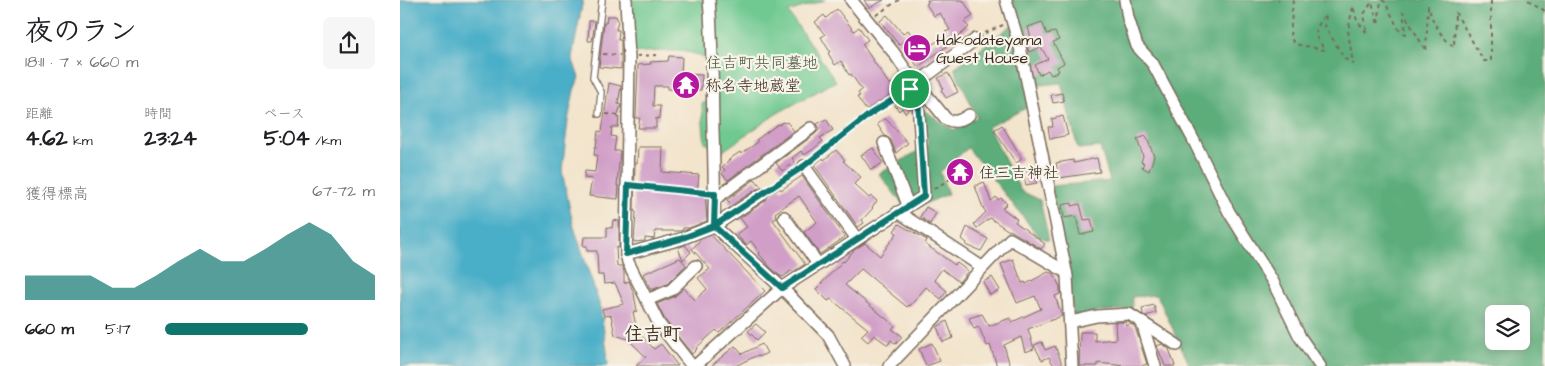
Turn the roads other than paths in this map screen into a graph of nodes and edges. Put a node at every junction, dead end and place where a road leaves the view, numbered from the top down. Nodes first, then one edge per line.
1 (602, 0) edge
2 (626, 0) edge
3 (709, 0) edge
4 (851, 0) edge
5 (1006, 0) edge
6 (1125, 0) edge
7 (976, 39) road end
8 (917, 83) junction
9 (599, 114) road end
10 (969, 115) dead end
11 (811, 128) dead end
12 (884, 144) dead end
13 (804, 166) junction
14 (761, 195) joint
15 (715, 196) junction
16 (908, 205) junction
17 (898, 212) junction
18 (784, 217) dead end
19 (714, 226) junction
20 (857, 239) junction
21 (626, 254) junction
22 (818, 264) junction
23 (696, 266) dead end
24 (982, 267) junction
25 (1066, 272) junction
26 (782, 288) junction
27 (647, 300) junction
28 (1070, 322) junction
29 (1142, 323) junction
30 (1177, 345) dead end
31 (694, 366) edge
32 (845, 366) edge
33 (889, 366) edge
34 (1072, 366) edge
35 (1155, 366) edge
36 (1320, 366) edge

1 - 9 lane
2 - 21 street
3 - 15 street
4 - 8 street
5 - 25 street
6 - 36 street
7 - 8 street
8 - 10 street
8 - 13 lane
8 - 16 street
11 - 15 street
12 - 16 street
13 - 14 lane
13 - 20 street
14 - 19 street
15 - 19 street
16 - 17 street
17 - 20 street
17 - 24 street
18 - 22 street
19 - 21 street
19 - 26 street
20 - 22 street
21 - 27 street
22 - 26 street
23 - 27 street
24 - 25 street
24 - 33 street
25 - 28 street
26 - 31 street
26 - 32 street
27 - 31 street
28 - 29 street
28 - 34 street
29 - 30 street
29 - 35 street

